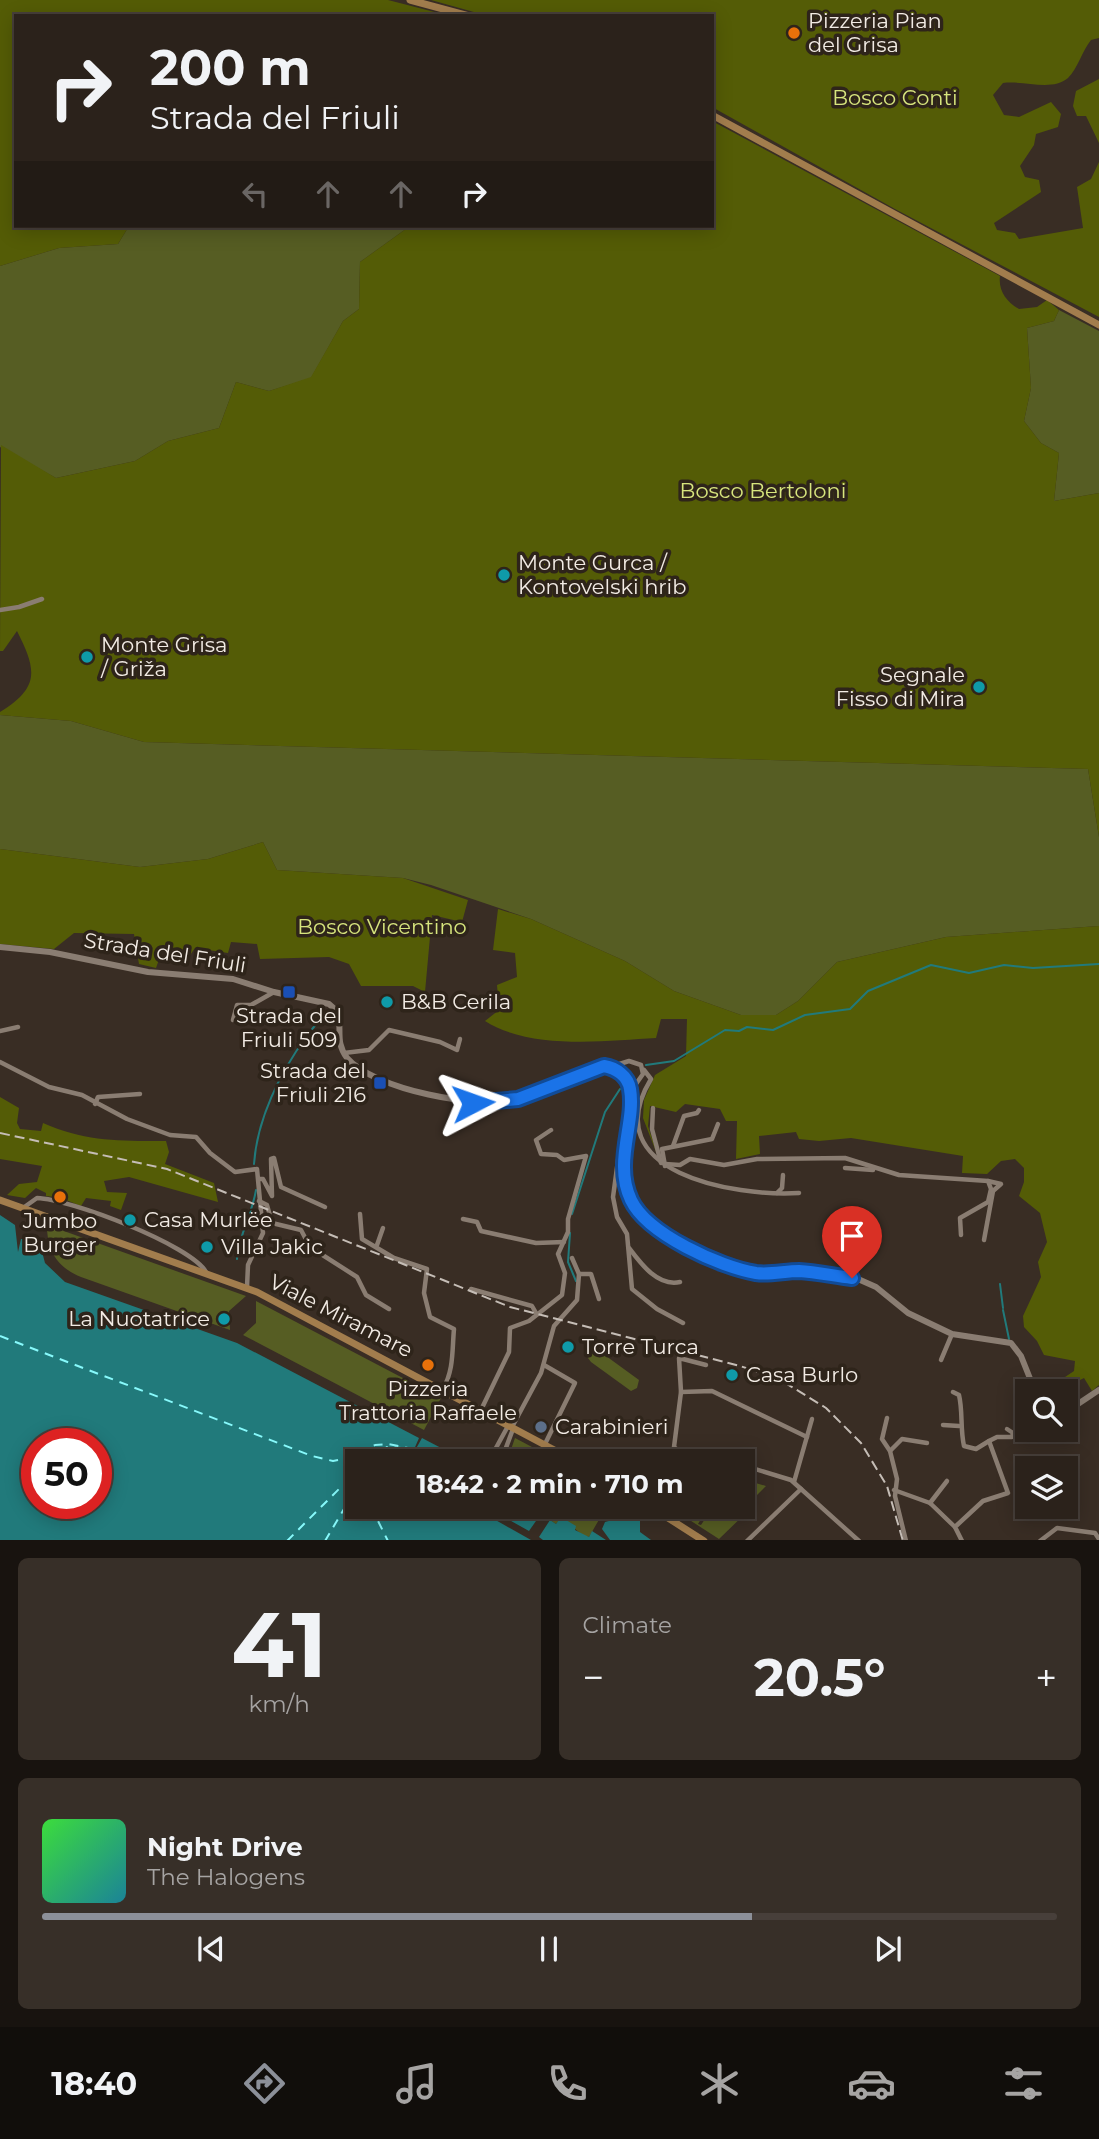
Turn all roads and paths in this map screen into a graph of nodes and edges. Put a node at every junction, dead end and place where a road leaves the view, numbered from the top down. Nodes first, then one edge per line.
1 (410, 0) edge
2 (462, 14) edge
3 (714, 116) edge
4 (1099, 325) edge
5 (42, 599) dead end
6 (0, 610) edge
7 (0, 947) edge
8 (274, 992) junction
9 (233, 1020) dead end
10 (18, 1027) dead end
11 (0, 1031) edge
12 (460, 1039) dead end
13 (344, 1053) junction
14 (0, 1062) edge
15 (610, 1067) junction
16 (644, 1070) junction
17 (631, 1091) junction
18 (140, 1094) dead end
19 (95, 1104) junction
20 (653, 1108) dead end
21 (699, 1110) dead end
22 (718, 1124) dead end
23 (551, 1130) dead end
24 (626, 1136) junction
25 (672, 1146) junction
26 (664, 1165) junction
27 (845, 1168) dead end
28 (877, 1170) junction
29 (783, 1175) dead end
30 (259, 1179) junction
31 (988, 1181) junction
32 (799, 1193) dead end
33 (775, 1194) junction
34 (0, 1200) edge
35 (259, 1200) junction
36 (325, 1207) dead end
37 (23, 1208) junction
38 (360, 1214) dead end
39 (463, 1219) dead end
40 (383, 1228) dead end
41 (961, 1235) dead end
42 (984, 1240) dead end
43 (564, 1242) junction
44 (377, 1245) junction
45 (629, 1247) junction
46 (572, 1258) dead end
47 (206, 1272) junction
48 (579, 1274) junction
49 (680, 1282) dead end
50 (247, 1287) junction
51 (471, 1289) dead end
52 (598, 1298) dead end
53 (389, 1309) dead end
54 (536, 1313) junction
55 (683, 1323) dead end
56 (952, 1334) junction
57 (941, 1360) dead end
58 (544, 1365) junction
59 (706, 1365) dead end
60 (1030, 1379) edge
61 (443, 1389) junction
62 (1099, 1390) edge
63 (681, 1392) junction
64 (953, 1392) dead end
65 (1078, 1406) edge
66 (481, 1410) junction
67 (887, 1418) dead end
68 (812, 1419) dead end
69 (943, 1425) dead end
70 (960, 1426) junction
71 (511, 1427) junction
72 (1007, 1429) dead end
73 (807, 1437) junction
74 (989, 1441) junction
75 (927, 1443) dead end
76 (545, 1444) junction
77 (496, 1449) edge
78 (505, 1449) edge
79 (554, 1449) edge
80 (676, 1449) edge
81 (890, 1451) junction
82 (755, 1469) edge
83 (947, 1481) dead end
84 (794, 1482) junction
85 (801, 1489) junction
86 (894, 1490) junction
87 (930, 1503) junction
88 (670, 1519) edge
89 (955, 1527) junction
90 (1099, 1539) edge
91 (702, 1540) edge
92 (748, 1540) edge
93 (858, 1540) edge
94 (906, 1540) edge
95 (962, 1540) edge
96 (1041, 1540) edge

1 - 2 main road
3 - 4 main road
5 - 6 street
7 - 8 main road, Strada del Friuli
8 - 9 street
8 - 13 main road, Strada del Friuli
10 - 11 street
12 - 13 street
13 - 15 main road
14 - 19 street
15 - 16 street
15 - 17 main road
16 - 17 street
16 - 26 street
17 - 24 main road
18 - 19 street
19 - 30 street
20 - 26 street
21 - 25 street
22 - 25 street
23 - 43 street
24 - 45 street
24 - 56 main road
25 - 26 street
26 - 28 street
26 - 33 street
27 - 28 street
28 - 31 street
29 - 33 street
30 - 35 street
30 - 36 street
31 - 41 street
31 - 42 street
32 - 33 street
34 - 37 main road, Viale Miramare
35 - 50 street
35 - 53 street
37 - 47 main road, Viale Miramare
37 - 47 street
38 - 44 street
39 - 43 street
40 - 44 street
43 - 54 street
44 - 61 street
45 - 49 street
45 - 55 street
46 - 48 street
47 - 50 main road, Viale Miramare
48 - 52 street
48 - 58 street
50 - 61 main road, Viale Miramare
51 - 54 street
54 - 66 street
56 - 57 street
56 - 60 main road
58 - 71 street
58 - 76 street
59 - 63 street
61 - 66 main road, Viale Miramare
62 - 65 main road
63 - 73 street
63 - 80 street
64 - 70 street
66 - 71 main road, Viale Miramare
67 - 81 street
68 - 73 street
69 - 70 street
70 - 74 street
71 - 76 main road, Viale Miramare
71 - 77 street
71 - 78 street
72 - 74 street
73 - 84 street
74 - 89 street
75 - 81 street
76 - 79 main road, Viale Miramare
81 - 86 street
82 - 84 street
83 - 87 street
84 - 85 street
85 - 92 street
85 - 93 street
86 - 87 street
86 - 94 street
87 - 89 street
88 - 91 main road
89 - 95 street
90 - 96 street

